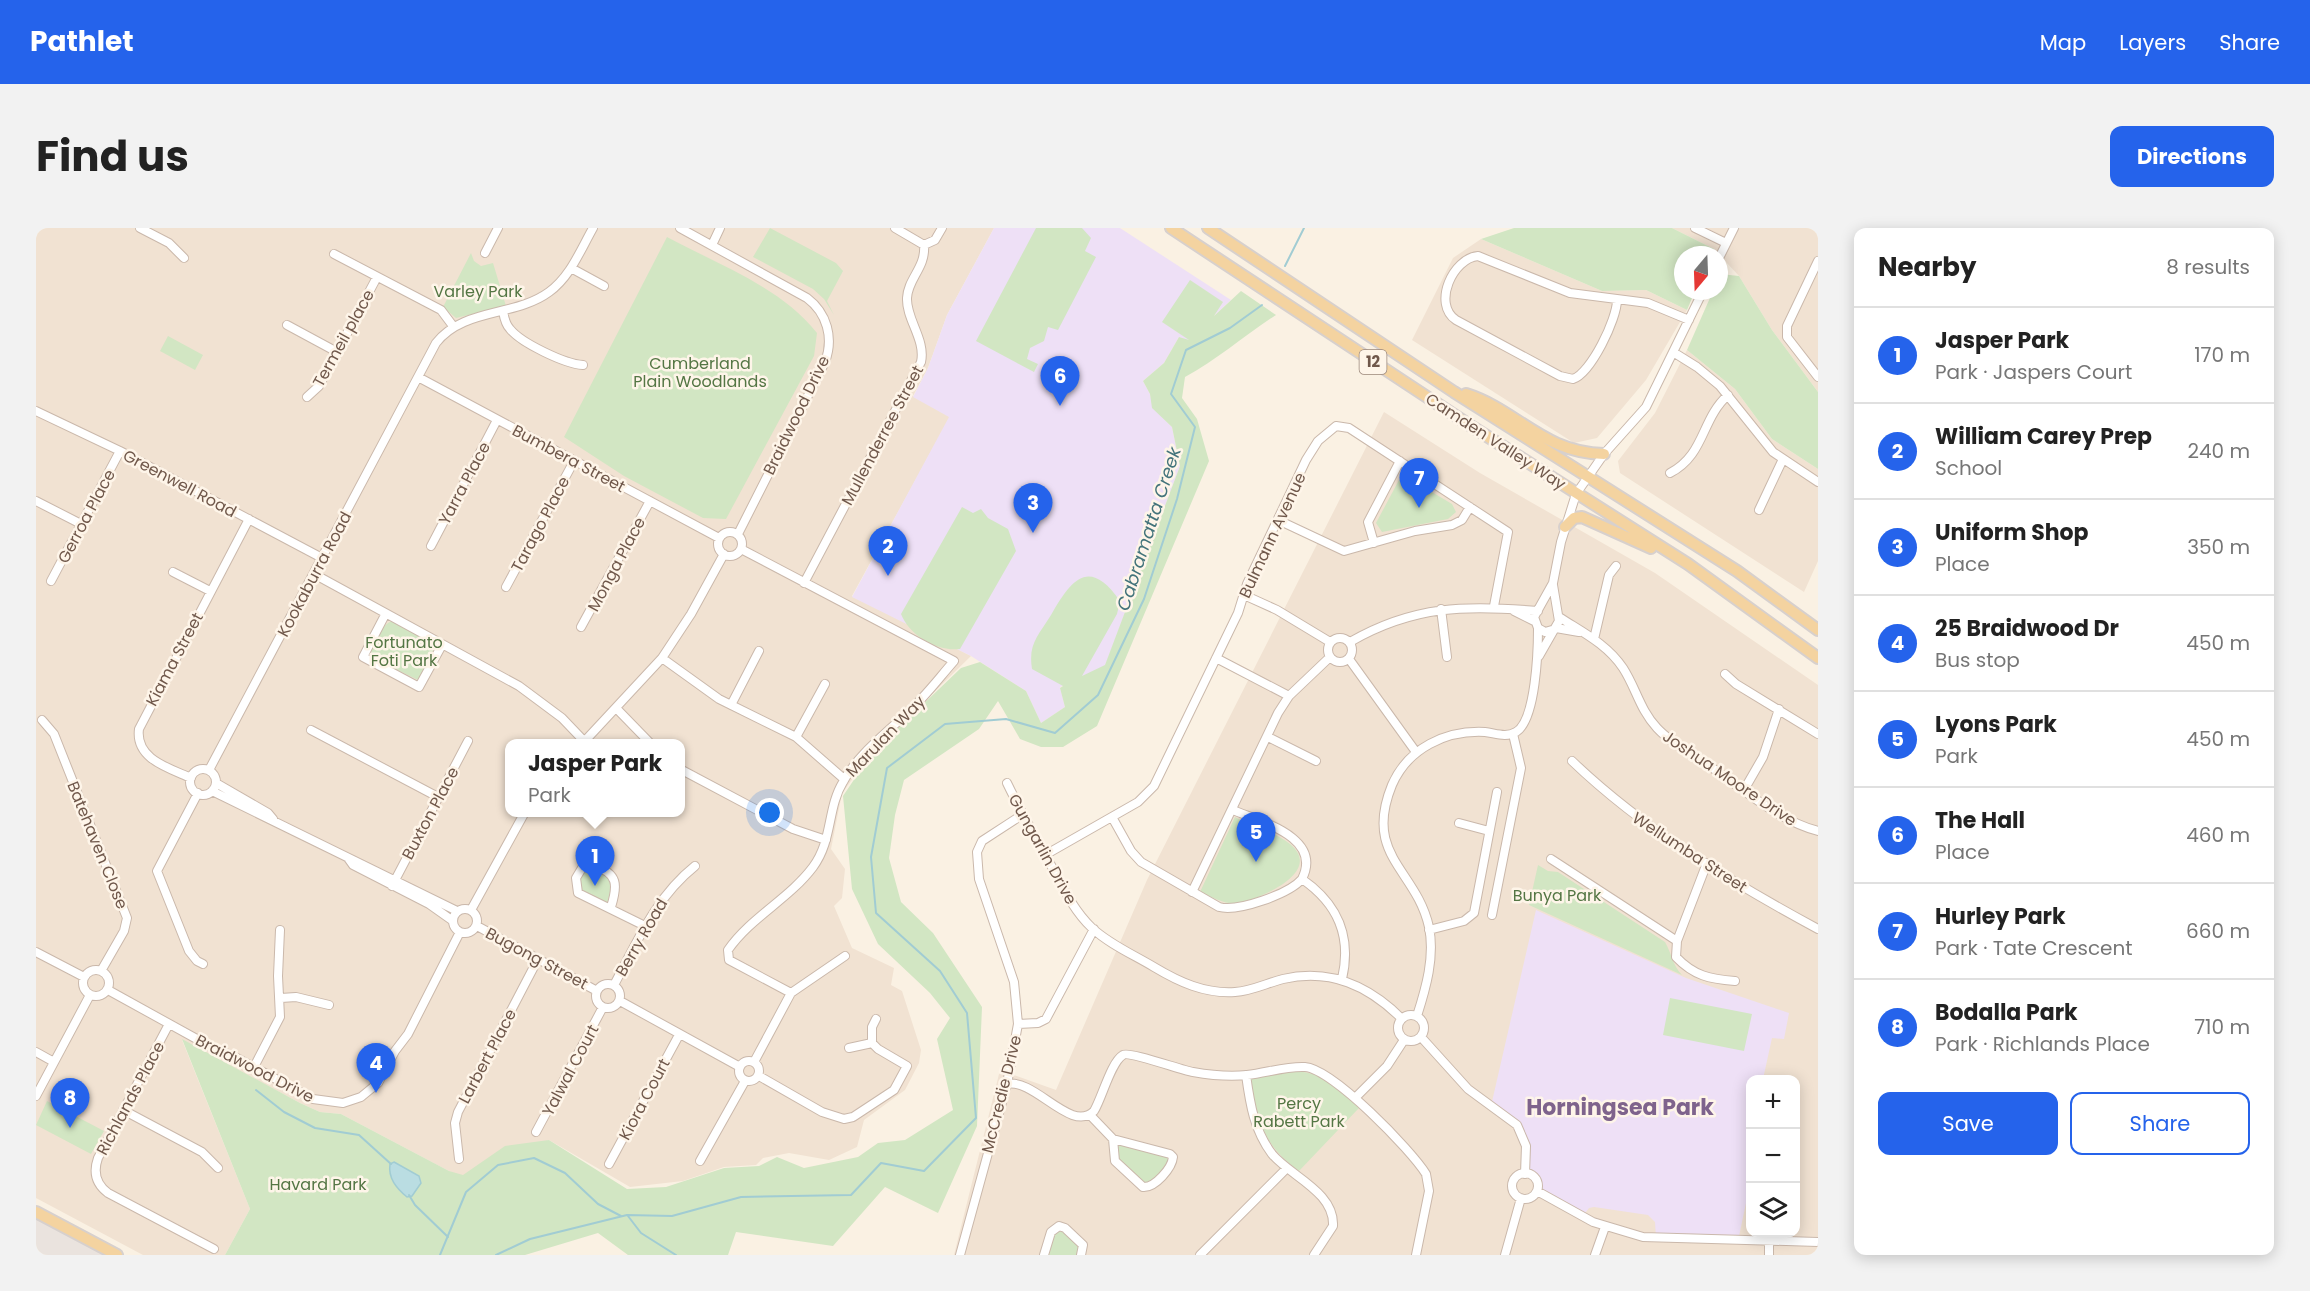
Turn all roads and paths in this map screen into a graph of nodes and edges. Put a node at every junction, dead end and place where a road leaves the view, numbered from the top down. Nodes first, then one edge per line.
1 (140, 228) edge
2 (498, 228) edge
3 (593, 228) edge
4 (680, 228) edge
5 (720, 228) edge
6 (895, 228) edge
7 (942, 228) edge
8 (1171, 228) edge
9 (1208, 228) edge
10 (1695, 228) edge
11 (1734, 228) edge
12 (1726, 243) junction
13 (712, 245) junction
14 (924, 245) junction
15 (1725, 246) edge
16 (485, 253) dead end
17 (334, 254) dead end
18 (184, 258) dead end
19 (1817, 264) edge
20 (571, 268) junction
21 (377, 277) junction
22 (604, 286) dead end
23 (1617, 300) junction
24 (1699, 300) edge
25 (503, 311) junction
26 (1689, 320) junction
27 (287, 325) dead end
28 (453, 326) junction
29 (337, 352) junction
30 (1673, 352) junction
31 (583, 365) dead end
32 (418, 377) junction
33 (1818, 377) edge
34 (1454, 392) junction
35 (1728, 395) junction
36 (307, 397) dead end
37 (36, 411) edge
38 (498, 420) junction
39 (120, 451) junction
40 (1604, 454) junction
41 (1783, 459) junction
42 (574, 461) junction
43 (1400, 461) junction
44 (1670, 473) dead end
45 (1588, 476) junction
46 (1818, 482) edge
47 (1576, 494) junction
48 (36, 501) edge
49 (650, 501) junction
50 (1470, 507) junction
51 (1759, 510) dead end
52 (249, 519) junction
53 (1278, 520) junction
54 (81, 524) junction
55 (1565, 527) junction
56 (738, 534) junction
57 (719, 538) junction
58 (1374, 543) junction
59 (430, 546) dead end
60 (741, 549) junction
61 (724, 554) junction
62 (322, 558) junction
63 (1616, 566) dead end
64 (173, 572) dead end
65 (314, 574) junction
66 (51, 581) dead end
67 (804, 583) junction
68 (1553, 583) junction
69 (506, 587) dead end
70 (1723, 587) junction
71 (210, 591) junction
72 (1244, 595) junction
73 (1494, 606) junction
74 (1441, 609) junction
75 (1510, 609) junction
76 (1539, 609) junction
77 (1557, 614) junction
78 (385, 615) junction
79 (1536, 625) junction
80 (581, 627) dead end
81 (1554, 629) junction
82 (1818, 630) edge
83 (1583, 633) junction
84 (1594, 639) junction
85 (1330, 642) junction
86 (1350, 642) junction
87 (442, 645) junction
88 (759, 651) dead end
89 (1330, 657) junction
90 (1447, 657) dead end
91 (662, 658) junction
92 (1216, 658) junction
93 (1539, 658) junction
94 (1818, 658) edge
95 (1349, 659) junction
96 (1725, 674) dead end
97 (825, 684) dead end
98 (1289, 696) junction
99 (730, 705) junction
100 (616, 708) junction
101 (1779, 709) junction
102 (42, 720) dead end
103 (311, 730) dead end
104 (1513, 734) junction
105 (1818, 734) edge
106 (1268, 736) junction
107 (796, 737) junction
108 (580, 739) edge
109 (586, 739) edge
110 (646, 739) edge
111 (468, 741) dead end
112 (1416, 752) junction
113 (1316, 761) dead end
114 (1572, 761) dead end
115 (209, 770) junction
116 (685, 771) edge
117 (191, 778) junction
118 (844, 779) junction
119 (216, 783) junction
120 (1007, 783) dead end
121 (1744, 790) junction
122 (212, 791) junction
123 (1497, 792) dead end
124 (198, 793) junction
125 (438, 797) junction
126 (1233, 810) junction
127 (1022, 814) junction
128 (523, 817) edge
129 (1112, 817) junction
130 (273, 819) junction
131 (1459, 823) dead end
132 (1489, 831) junction
133 (1818, 831) edge
134 (826, 840) junction
135 (1046, 855) junction
136 (1551, 860) dead end
137 (1707, 862) junction
138 (695, 866) dead end
139 (1302, 879) junction
140 (393, 883) junction
141 (1192, 892) junction
142 (610, 907) junction
143 (471, 910) junction
144 (457, 911) junction
145 (1492, 915) dead end
146 (453, 921) junction
147 (477, 926) junction
148 (645, 926) junction
149 (1094, 929) junction
150 (1818, 929) edge
151 (280, 930) dead end
152 (1429, 930) junction
153 (460, 932) junction
154 (1677, 941) junction
155 (36, 952) edge
156 (844, 956) dead end
157 (538, 959) junction
158 (203, 964) dead end
159 (101, 971) junction
160 (84, 977) junction
161 (1342, 979) junction
162 (1735, 981) dead end
163 (614, 985) junction
164 (108, 990) junction
165 (597, 991) junction
166 (791, 993) junction
167 (90, 995) junction
168 (281, 998) junction
169 (620, 1001) junction
170 (329, 1005) dead end
171 (603, 1007) junction
172 (1417, 1016) junction
173 (876, 1019) dead end
174 (1402, 1019) junction
175 (169, 1024) junction
176 (1018, 1024) junction
177 (679, 1035) junction
178 (1421, 1037) junction
179 (1404, 1040) junction
180 (872, 1043) junction
181 (849, 1048) dead end
182 (36, 1052) edge
183 (54, 1062) junction
184 (754, 1062) junction
185 (254, 1067) junction
186 (740, 1067) junction
187 (1246, 1075) junction
188 (759, 1076) junction
189 (745, 1081) junction
190 (1007, 1084) junction
191 (36, 1096) edge
192 (1355, 1098) junction
193 (123, 1110) junction
194 (1090, 1115) junction
195 (536, 1132) dead end
196 (1113, 1139) junction
197 (459, 1159) dead end
198 (700, 1161) dead end
199 (609, 1164) dead end
200 (218, 1168) dead end
201 (1287, 1168) junction
202 (1525, 1174) junction
203 (1537, 1191) junction
204 (1521, 1198) junction
205 (36, 1212) edge
206 (1605, 1227) junction
207 (1769, 1242) junction
208 (1818, 1242) edge
209 (214, 1249) dead end
210 (117, 1255) edge
211 (960, 1255) edge
212 (1044, 1255) edge
213 (1081, 1255) edge
214 (1200, 1255) edge
215 (1314, 1255) edge
216 (1416, 1255) edge
217 (1505, 1255) edge
218 (1595, 1255) edge
219 (1769, 1255) edge

1 - 18 street
2 - 16 street
3 - 20 street
4 - 13 street, Braidwood Drive
5 - 13 street
6 - 14 street
7 - 14 street
8 - 47 main road, Camden Valley Way / 12
9 - 34 main road, Camden Valley Way / 12
10 - 12 street
11 - 12 street
12 - 15 street
13 - 56 street, Braidwood Drive
14 - 67 street, Mullenderree Street
17 - 21 street
19 - 33 street
20 - 22 street
20 - 25 street
21 - 28 street
21 - 29 street, Termeil place
23 - 23 street
23 - 26 street
24 - 26 street
25 - 28 street
25 - 31 street
26 - 30 street
27 - 29 street
28 - 32 street, Kookaburra Road
29 - 36 street, Termeil place
30 - 35 street
30 - 40 street
32 - 38 street, Bumbera Street
32 - 62 street, Kookaburra Road
34 - 40 main road
34 - 45 main road, Camden Valley Way / 12
35 - 41 street
35 - 44 street
37 - 39 street, Greenwell Road
38 - 42 street, Bumbera Street
38 - 59 street, Yarra Place
39 - 52 street, Greenwell Road
39 - 54 street, Gerroa Place
40 - 45 street
41 - 46 street
41 - 51 street
42 - 49 street, Bumbera Street
42 - 69 street, Tarago Place
43 - 50 street, Bulmann Avenue
43 - 53 street, Bulmann Avenue
43 - 58 street
45 - 47 street
45 - 82 main road, Camden Valley Way / 12
47 - 55 street
47 - 70 main road, Camden Valley Way / 12
48 - 54 street
49 - 57 street, Bumbera Street
49 - 80 street, Monga Place
50 - 58 street
50 - 73 street, Bulmann Avenue
52 - 62 street, Greenwell Road
52 - 71 street, Kiama Street
53 - 58 street
53 - 72 street, Bulmann Avenue
54 - 66 street, Gerroa Place
55 - 68 street
55 - 70 main road
56 - 57 street
56 - 60 street
57 - 61 street
60 - 61 street
60 - 67 street
61 - 91 street
62 - 65 street, Kookaburra Road
63 - 84 street
64 - 71 street
65 - 78 street
65 - 115 street, Kookaburra Road
67 - 118 street, Marulan Way
68 - 76 street
68 - 77 street
70 - 94 main road, Camden Valley Way / 12
71 - 117 street, Kiama Street
72 - 85 street
72 - 92 street, Bulmann Avenue
73 - 74 street
73 - 75 street
74 - 86 street
74 - 90 street
75 - 76 street
75 - 79 street
76 - 77 street
76 - 79 street
77 - 81 street
77 - 83 street, Joshua Moore Drive
78 - 87 street
78 - 87 street
79 - 81 street
79 - 93 street
81 - 83 street, Joshua Moore Drive
81 - 93 street
83 - 84 street, Joshua Moore Drive
84 - 121 street, Joshua Moore Drive
85 - 86 street
85 - 89 street
86 - 95 street
87 - 108 street
88 - 99 street
89 - 95 street
89 - 98 street
91 - 99 street
91 - 100 street
92 - 98 street
92 - 129 street, Bulmann Avenue
93 - 104 street
95 - 112 street
96 - 101 street
97 - 107 street
98 - 106 street
99 - 107 street
100 - 109 street
100 - 110 street
101 - 105 street
101 - 121 street
102 - 159 street, Batehaven Close
103 - 125 street
104 - 112 street
104 - 145 street
106 - 113 street
106 - 126 street
107 - 118 street
111 - 125 street, Buxton Place
112 - 152 street
114 - 137 street, Wellumba Street
115 - 117 street
115 - 119 street
116 - 134 street
117 - 124 street
118 - 134 street, Marulan Way
119 - 122 street
119 - 130 street
120 - 127 street, Gungarlin Drive
121 - 133 street, Joshua Moore Drive
122 - 124 street
122 - 130 street
123 - 132 street
124 - 158 street
125 - 140 street, Buxton Place
126 - 139 street
126 - 141 street
127 - 135 street, Gungarlin Drive
127 - 176 street, McCredie Drive
128 - 143 street
129 - 135 street, Bulmann Avenue
129 - 141 street
130 - 140 street
131 - 132 street
132 - 152 street
134 - 166 street, Marulan Way
135 - 149 street, Gungarlin Drive
136 - 154 street
137 - 150 street, Wellumba Street
137 - 154 street
138 - 148 street, Berry Road
139 - 141 street
139 - 161 street
140 - 144 street
140 - 146 street
142 - 142 street
142 - 148 street
143 - 144 street
143 - 147 street
144 - 146 street
146 - 153 street
147 - 153 street
147 - 157 street, Bugong Street
148 - 163 street, Berry Road
149 - 161 street, Gungarlin Drive
149 - 176 street
151 - 168 street
152 - 172 street
153 - 185 street, Braidwood Drive
154 - 162 street
155 - 160 street
156 - 166 street
157 - 165 street, Bugong Street
157 - 197 street, Larbert Place
159 - 160 street
159 - 164 street
160 - 167 street
161 - 174 street, Gungarlin Drive
163 - 165 street
163 - 169 street
164 - 167 street
164 - 175 street, Braidwood Drive
165 - 171 street
166 - 184 street
167 - 183 street
168 - 170 street
168 - 185 street
169 - 171 street
169 - 177 street
171 - 195 street, Yalwal Court
172 - 174 street
172 - 178 street
173 - 180 street
174 - 179 street
175 - 185 street, Braidwood Drive
175 - 193 street, Richlands Place
176 - 190 street, McCredie Drive
177 - 186 street
177 - 199 street, Kiora Court
178 - 179 street
178 - 202 street
179 - 192 street
180 - 181 street
180 - 188 street
182 - 183 street
183 - 191 street
184 - 186 street
184 - 188 street
186 - 189 street
187 - 192 street
187 - 194 street
187 - 201 street
188 - 189 street
189 - 198 street
190 - 194 street
190 - 211 street, McCredie Drive
192 - 216 street
193 - 200 street
193 - 209 street, Richlands Place
194 - 196 street
196 - 196 street
201 - 214 street
201 - 215 street
202 - 203 street
202 - 204 street
203 - 204 street
203 - 206 street
204 - 217 street
205 - 210 main road
206 - 207 street
206 - 218 street
207 - 208 street
207 - 219 street
212 - 213 street

